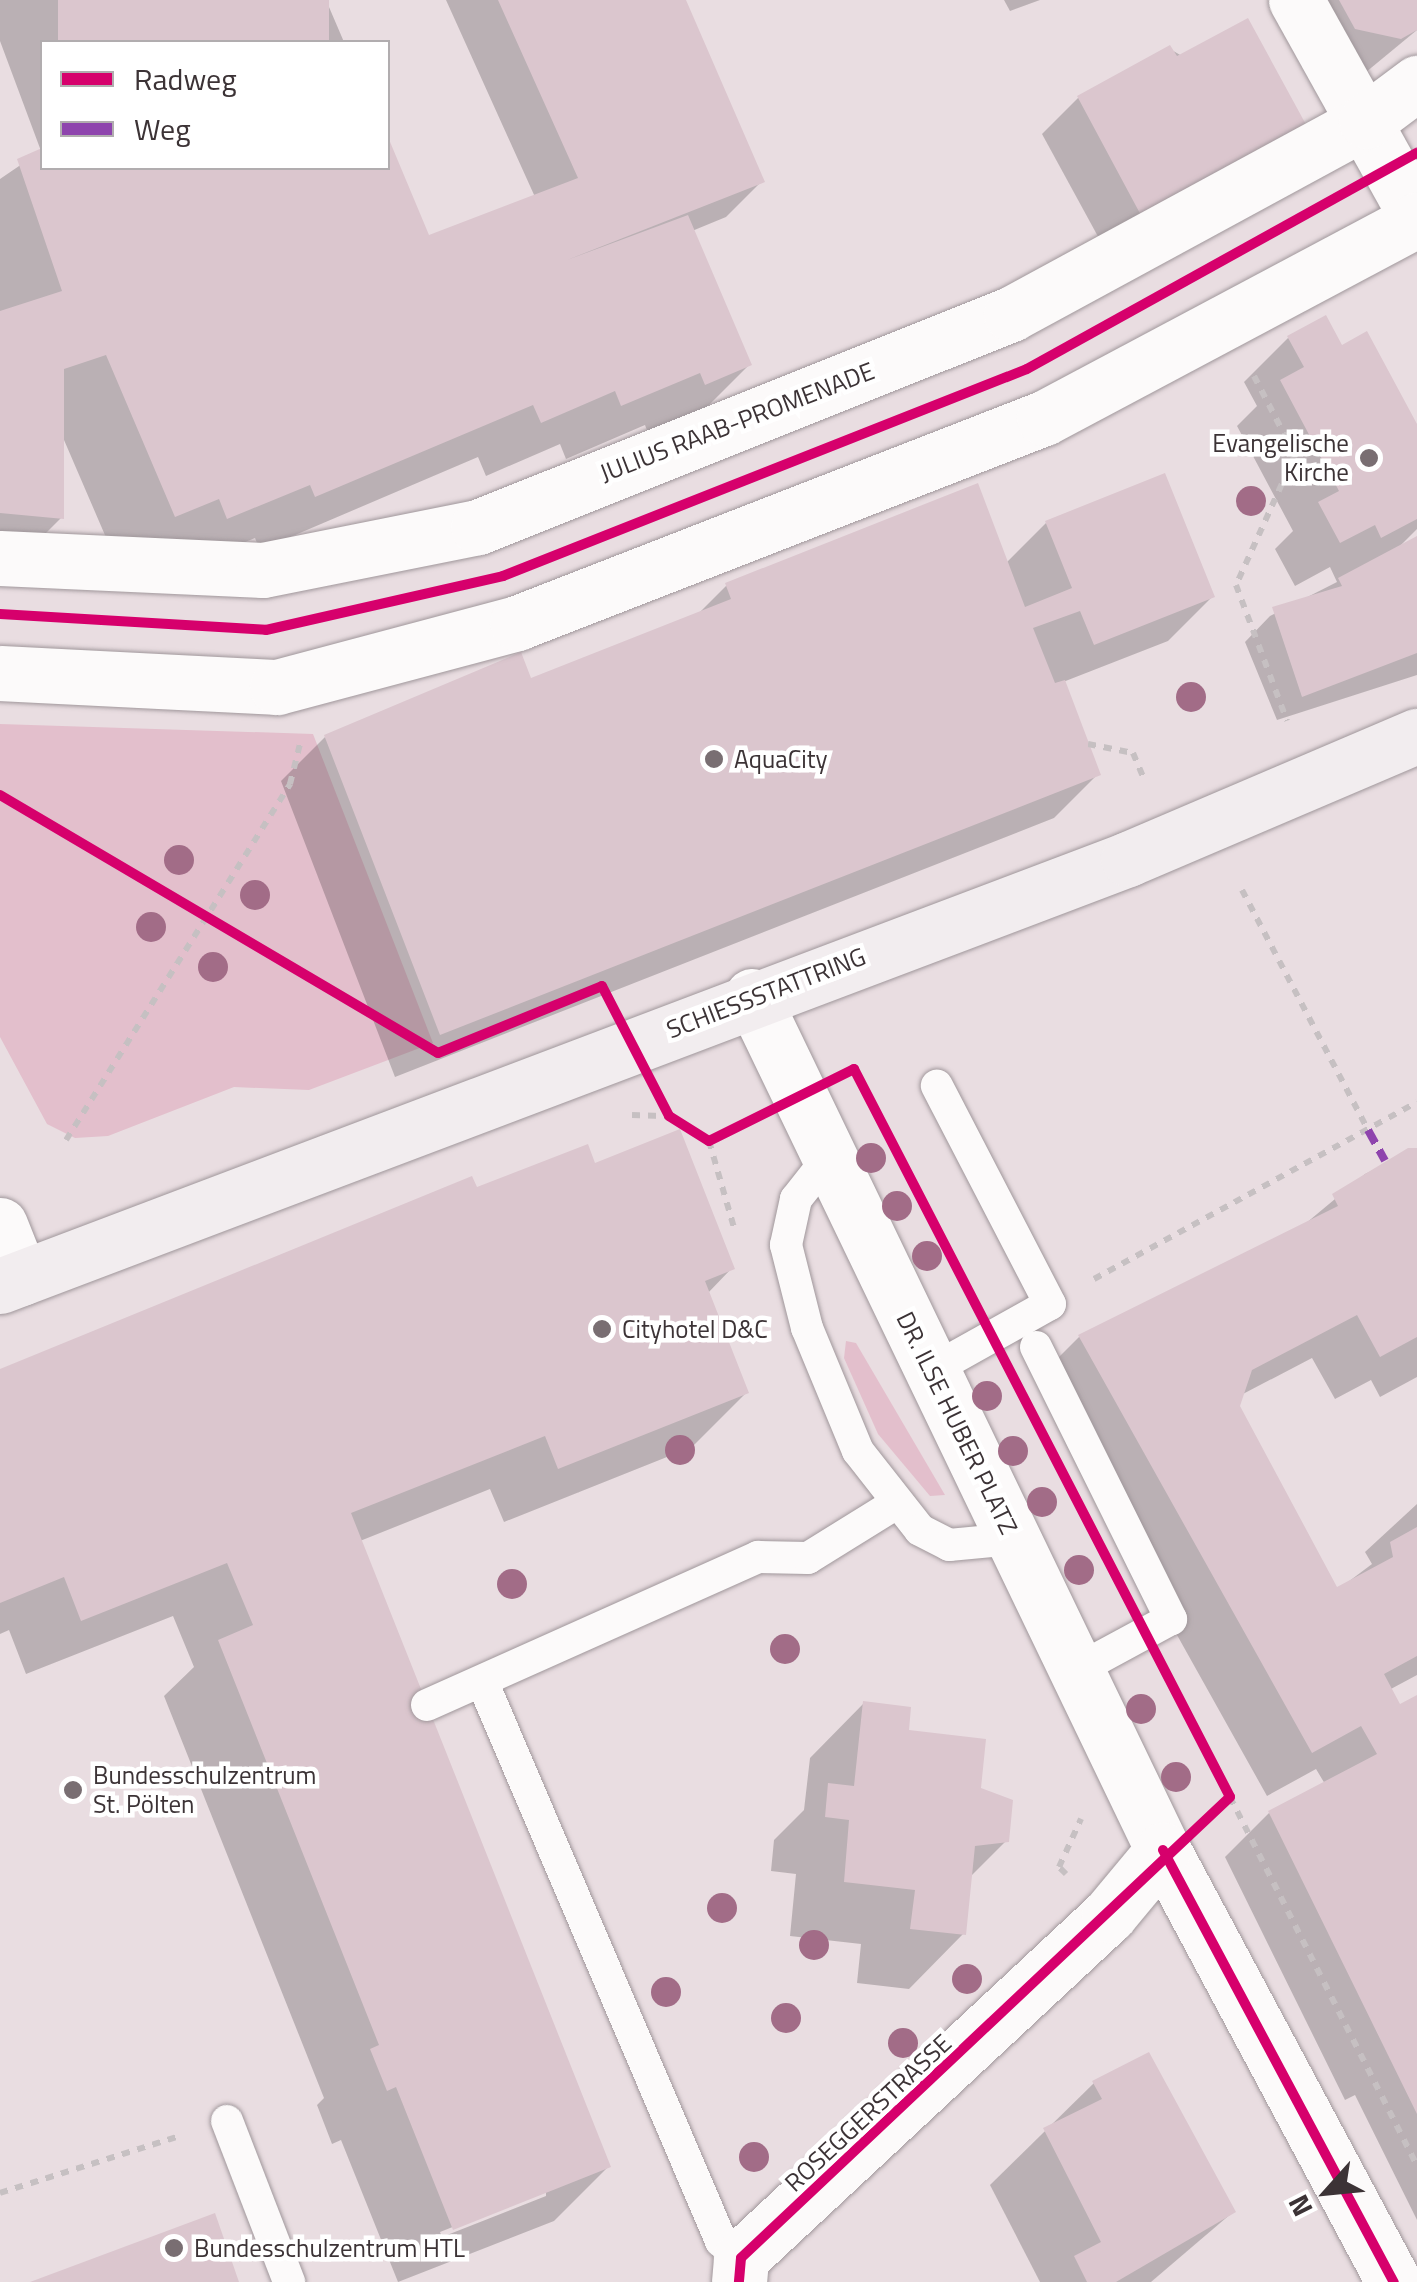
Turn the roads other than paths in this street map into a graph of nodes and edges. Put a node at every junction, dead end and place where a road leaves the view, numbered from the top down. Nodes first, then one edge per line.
1 (1296, 0) edge
2 (1417, 84) edge
3 (1366, 122) junction
4 (1417, 219) edge
5 (0, 558) edge
6 (0, 672) edge
7 (1417, 736) edge
8 (752, 996) junction
9 (937, 1086) dead end
10 (830, 1156) junction
11 (0, 1225) edge
12 (10, 1282) edge
13 (1036, 1347) dead end
14 (932, 1370) junction
15 (895, 1504) junction
16 (1013, 1539) junction
17 (1076, 1671) junction
18 (482, 1680) junction
19 (427, 1705) dead end
20 (1163, 1850) junction
21 (227, 2120) road end
22 (740, 2270) edge
23 (289, 2282) edge
24 (1394, 2282) edge

1 - 3 street
2 - 3 street, JULIUS RAAB-PROMENADE
3 - 4 street
3 - 5 street, JULIUS RAAB-PROMENADE
4 - 6 street
7 - 8 main road, SCHIESSSTATTRING
8 - 10 street, DR. ILSE HUBER PLATZ
8 - 12 main road, SCHIESSSTATTRING
9 - 14 lane
10 - 14 street, DR. ILSE HUBER PLATZ
10 - 15 lane
11 - 12 street
13 - 17 lane
14 - 16 street, DR. ILSE HUBER PLATZ
15 - 16 lane
15 - 18 lane
16 - 17 street, DR. ILSE HUBER PLATZ
17 - 20 street, DR. ILSE HUBER PLATZ
18 - 19 lane
18 - 22 lane
20 - 22 street, ROSEGGERSTRASSE
20 - 24 street, DR. ILSE HUBER PLATZ
21 - 23 lane

